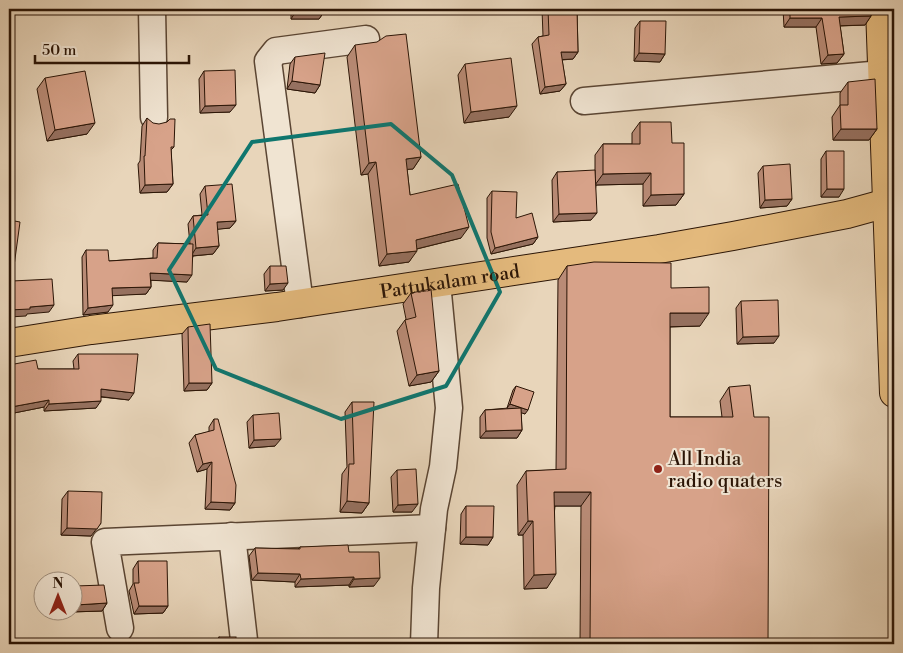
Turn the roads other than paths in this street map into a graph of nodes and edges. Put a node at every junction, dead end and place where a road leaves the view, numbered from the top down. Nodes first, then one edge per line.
1 (152, 9) edge
2 (880, 9) edge
3 (366, 39) dead end
4 (882, 74) junction
5 (584, 100) dead end
6 (154, 117) dead end
7 (887, 203) junction
8 (437, 283) junction
9 (300, 304) junction
10 (9, 343) edge
11 (894, 393) edge
12 (432, 528) junction
13 (232, 536) junction
14 (120, 628) dead end
15 (244, 640) dead end
16 (424, 644) edge

1 - 6 street
2 - 4 main road
3 - 9 street
4 - 5 street
4 - 7 main road
7 - 8 main road, Pattukalam road
7 - 11 main road
8 - 9 main road, Pattukalam road
8 - 12 street
9 - 10 main road, Pattukalam road
12 - 13 street
12 - 16 street
13 - 14 street
13 - 15 street

